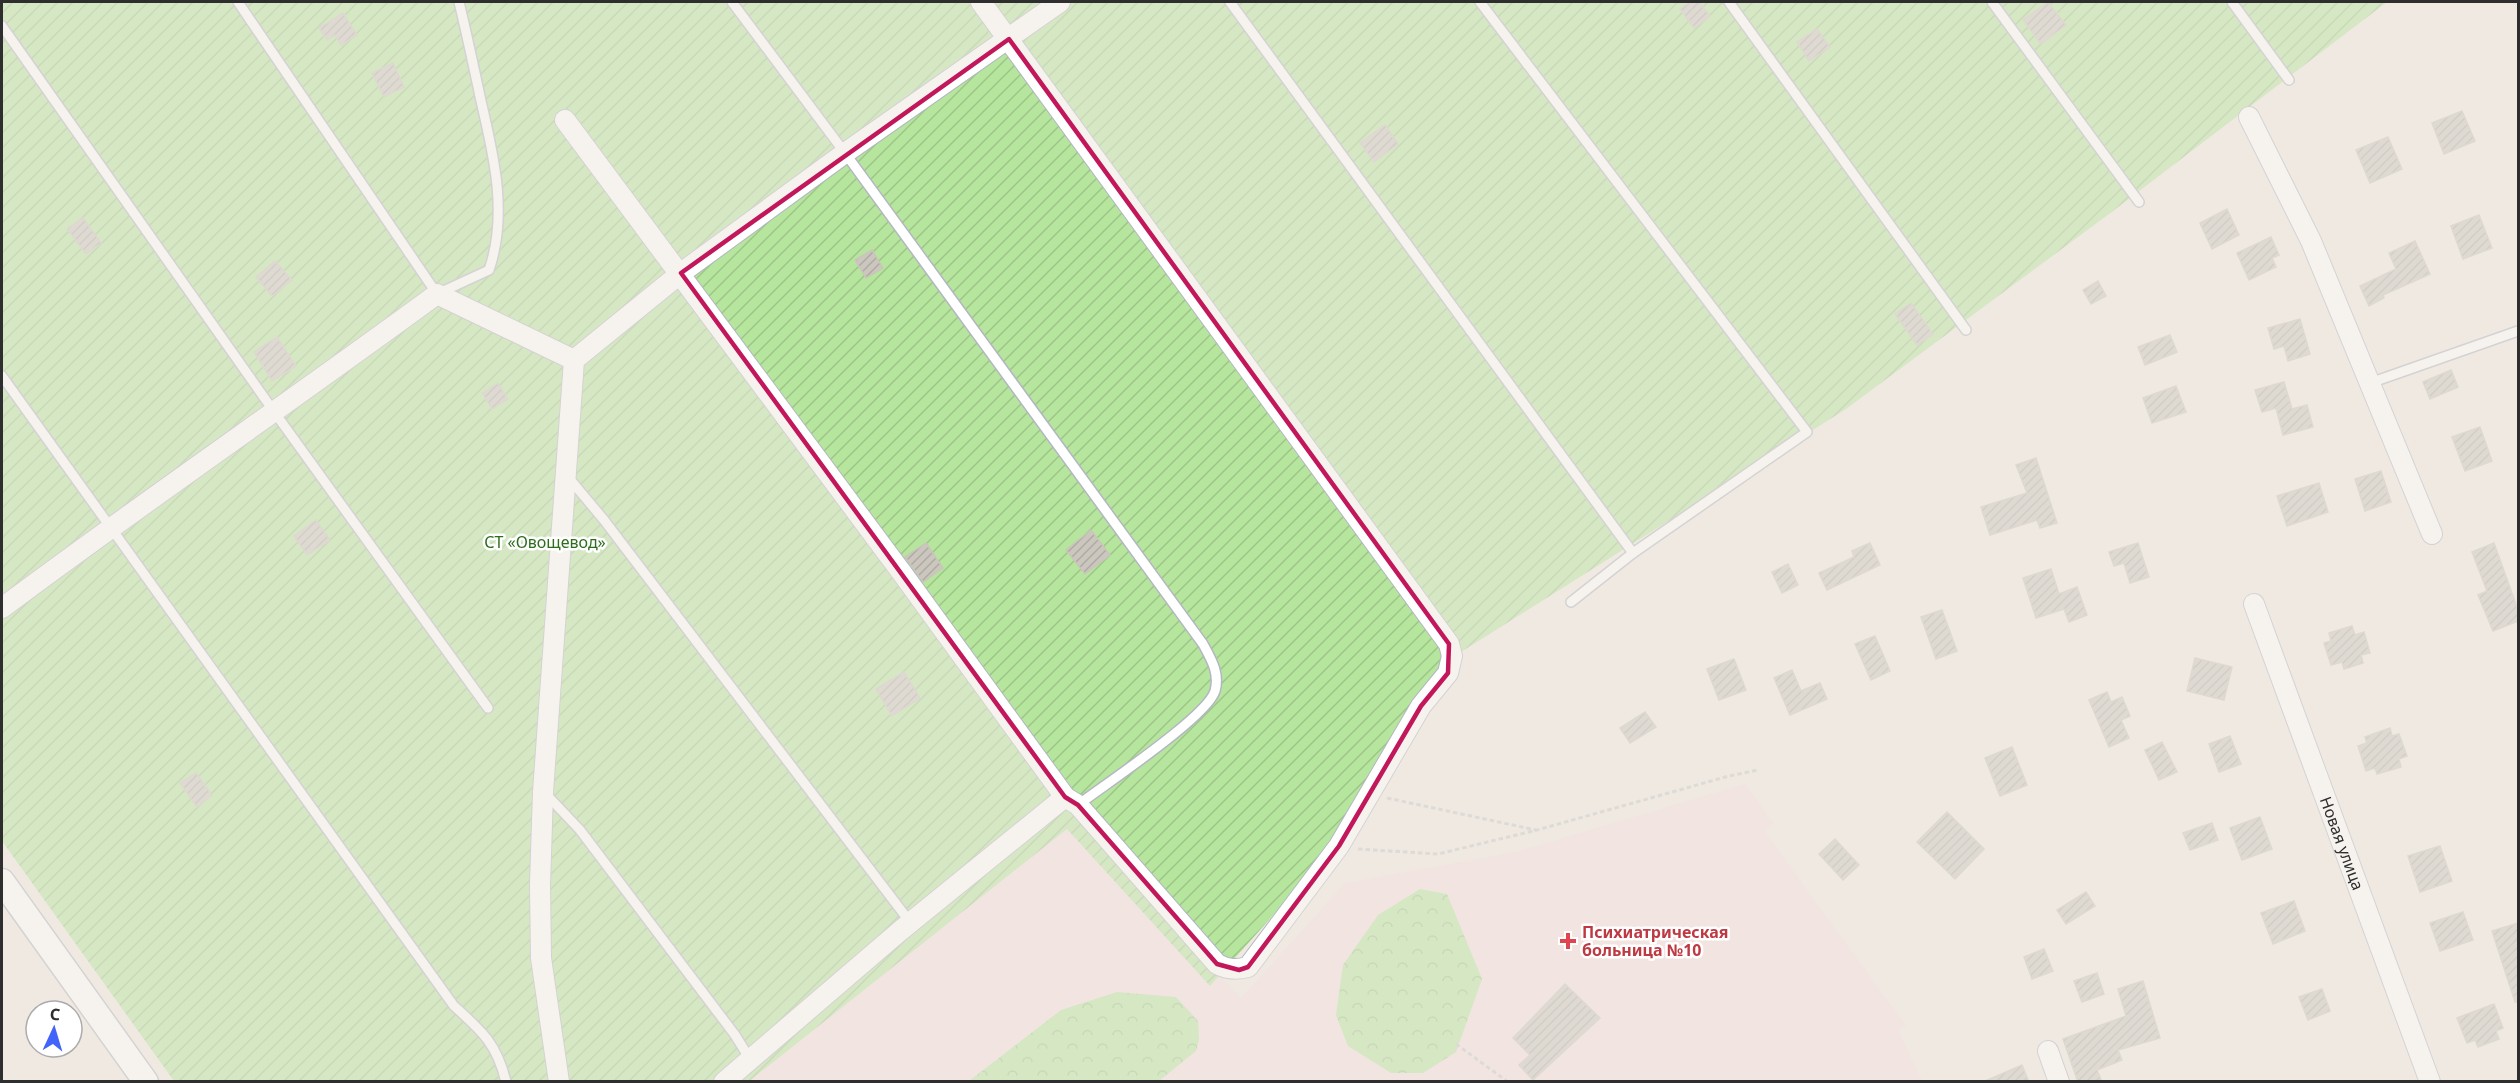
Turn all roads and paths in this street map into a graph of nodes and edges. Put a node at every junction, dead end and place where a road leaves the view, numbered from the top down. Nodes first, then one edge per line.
1 (238, 2) edge
2 (459, 2) edge
3 (732, 2) edge
4 (981, 2) edge
5 (1060, 2) edge
6 (1230, 2) edge
7 (1480, 2) edge
8 (1729, 2) edge
9 (1992, 2) edge
10 (2232, 2) edge
11 (2, 26) edge
12 (1009, 39) junction
13 (2289, 80) dead end
14 (2249, 117) dead end
15 (565, 120) dead end
16 (845, 153) junction
17 (2139, 202) dead end
18 (681, 273) junction
19 (437, 294) junction
20 (1966, 330) dead end
21 (2518, 331) edge
22 (574, 360) junction
23 (2, 376) edge
24 (2370, 383) junction
25 (275, 413) junction
26 (566, 475) junction
27 (110, 527) junction
28 (2432, 534) dead end
29 (1633, 553) junction
30 (1571, 602) dead end
31 (2254, 604) dead end
32 (2, 608) edge
33 (488, 708) dead end
34 (1758, 770) dead end
35 (543, 792) junction
36 (1368, 793) junction
37 (1071, 801) junction
38 (1537, 830) junction
39 (1339, 846) junction
40 (2, 881) edge
41 (910, 922) junction
42 (1456, 1044) dead end
43 (2048, 1052) dead end
44 (750, 1059) junction
45 (146, 1082) edge
46 (506, 1082) edge
47 (560, 1082) edge
48 (724, 1082) edge
49 (1508, 1082) edge
50 (2059, 1082) edge
51 (2430, 1082) edge

1 - 19 lane
2 - 19 lane
3 - 16 lane
4 - 12 street
5 - 12 street
6 - 29 lane
7 - 29 lane
8 - 20 lane
9 - 17 lane
10 - 13 lane
11 - 25 lane
12 - 16 street
12 - 36 street
14 - 24 street
15 - 18 street
16 - 18 street
16 - 37 lane
18 - 22 street
18 - 37 street
19 - 22 street
19 - 25 street
21 - 24 lane
22 - 26 street
23 - 27 lane
24 - 28 street
25 - 27 street
25 - 33 lane
26 - 35 street
26 - 41 lane
27 - 32 street
27 - 46 lane
29 - 30 lane
31 - 51 street, Новая улица
34 - 38 path
35 - 44 lane
35 - 47 street
36 - 38 path
36 - 39 street
37 - 39 street
37 - 41 street
38 - 39 path
40 - 45 street
41 - 44 street
42 - 49 path
43 - 50 street
44 - 48 street

